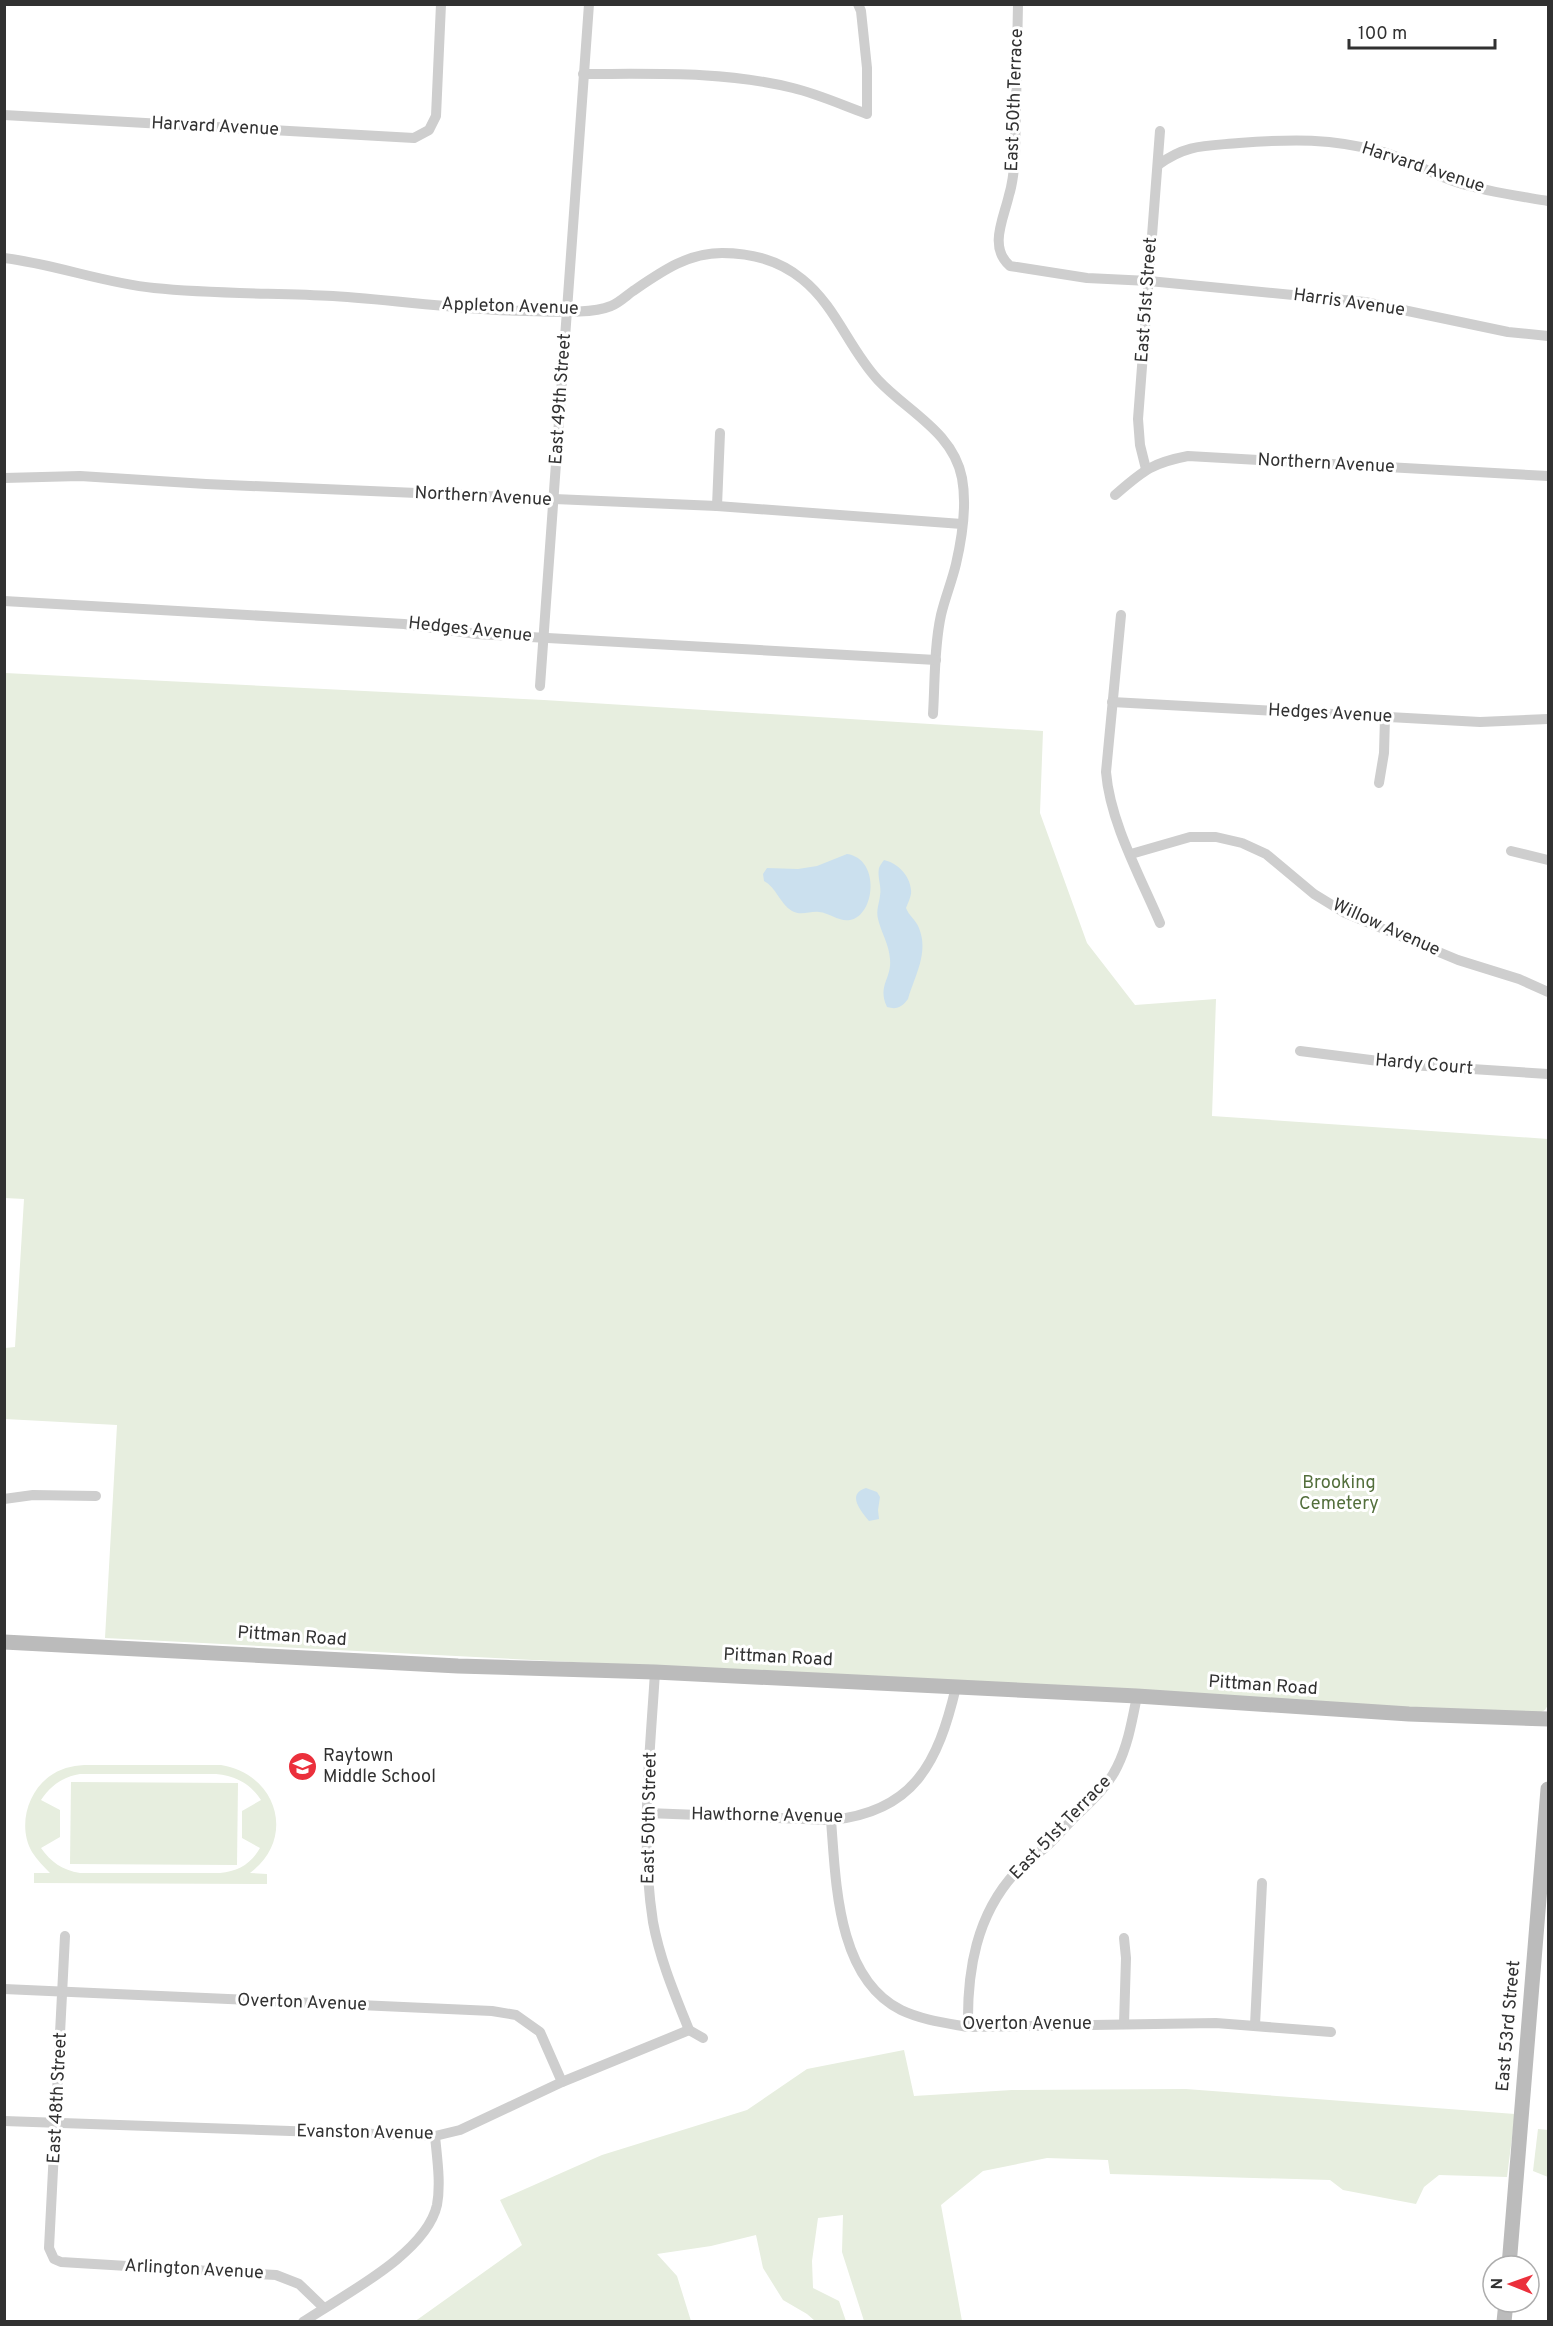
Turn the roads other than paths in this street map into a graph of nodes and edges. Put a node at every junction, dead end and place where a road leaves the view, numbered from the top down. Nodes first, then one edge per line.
1 (441, 4) edge
2 (589, 4) edge
3 (858, 4) edge
4 (1018, 4) edge
5 (583, 74) junction
6 (4, 115) edge
7 (1161, 131) dead end
8 (1158, 165) junction
9 (1548, 201) edge
10 (4, 258) edge
11 (1149, 280) junction
12 (567, 310) junction
13 (1548, 336) edge
14 (720, 433) dead end
15 (1146, 469) junction
16 (1548, 476) edge
17 (4, 478) edge
18 (1115, 495) dead end
19 (554, 501) junction
20 (717, 506) junction
21 (962, 524) junction
22 (4, 601) edge
23 (1121, 615) dead end
24 (544, 638) junction
25 (936, 660) junction
26 (540, 686) dead end
27 (1112, 702) junction
28 (933, 714) dead end
29 (1385, 717) junction
30 (1548, 718) edge
31 (1379, 783) dead end
32 (1511, 851) dead end
33 (1131, 854) junction
34 (1548, 860) edge
35 (1160, 922) dead end
36 (1548, 992) edge
37 (1300, 1051) dead end
38 (1548, 1074) edge
39 (96, 1496) dead end
40 (4, 1499) edge
41 (4, 1642) edge
42 (655, 1672) junction
43 (956, 1687) junction
44 (1137, 1696) junction
45 (1548, 1719) edge
46 (1548, 1789) edge
47 (647, 1813) junction
48 (831, 1820) junction
49 (1262, 1883) dead end
50 (65, 1936) dead end
51 (1124, 1938) dead end
52 (4, 1989) edge
53 (63, 1992) junction
54 (1124, 2024) junction
55 (1255, 2025) junction
56 (969, 2026) junction
57 (689, 2030) junction
58 (1331, 2031) dead end
59 (703, 2038) dead end
60 (562, 2082) junction
61 (4, 2121) edge
62 (57, 2124) junction
63 (435, 2136) junction
64 (1510, 2254) edge
65 (54, 2259) joint
66 (324, 2308) junction
67 (303, 2322) edge

1 - 6 street, Harvard Avenue
2 - 5 street, East 49th Street
3 - 5 street
4 - 11 street, East 50th Terrace
5 - 12 street, East 49th Street
7 - 8 street, East 51st Street
8 - 9 street, Harvard Avenue
8 - 11 street, East 51st Street
10 - 12 street, Appleton Avenue
11 - 13 street, Harris Avenue
11 - 15 street, East 51st Street
12 - 19 street, East 49th Street
12 - 21 street, Appleton Avenue
14 - 20 street
15 - 16 street, Northern Avenue
15 - 18 street, Northern Avenue
17 - 19 street, Northern Avenue
19 - 20 street, Northern Avenue
19 - 24 street, East 49th Street
20 - 21 street, Northern Avenue
21 - 25 street
22 - 24 street, Hedges Avenue
23 - 27 street
24 - 25 street, Hedges Avenue
24 - 26 street, East 49th Street
25 - 28 street
27 - 29 street, Hedges Avenue
27 - 33 street
29 - 30 street, Hedges Avenue
29 - 31 street
32 - 34 street
33 - 35 street
33 - 36 street, Willow Avenue
37 - 38 street, Hardy Court
39 - 40 street
41 - 42 street, Pittman Road
42 - 43 street, Pittman Road
42 - 47 street, East 50th Street
43 - 44 street, Pittman Road
43 - 48 street, Hawthorne Avenue
44 - 45 street, Pittman Road
44 - 56 street, East 51st Terrace
46 - 64 street, East 53rd Street
47 - 48 street, Hawthorne Avenue
47 - 57 street, East 50th Street
48 - 56 street, Overton Avenue
49 - 55 street
50 - 53 street, East 48th Street
51 - 54 street
52 - 53 street, Overton Avenue
53 - 60 street, Overton Avenue
53 - 62 street, East 48th Street
54 - 55 street, Overton Avenue
54 - 56 street, Overton Avenue
55 - 58 street, Overton Avenue
57 - 59 street
57 - 60 street, Evanston Avenue
60 - 63 street, Evanston Avenue
61 - 62 street, Evanston Avenue
62 - 63 street, Evanston Avenue
62 - 65 street, East 48th Street
63 - 66 street
65 - 66 street, Arlington Avenue
66 - 67 street

